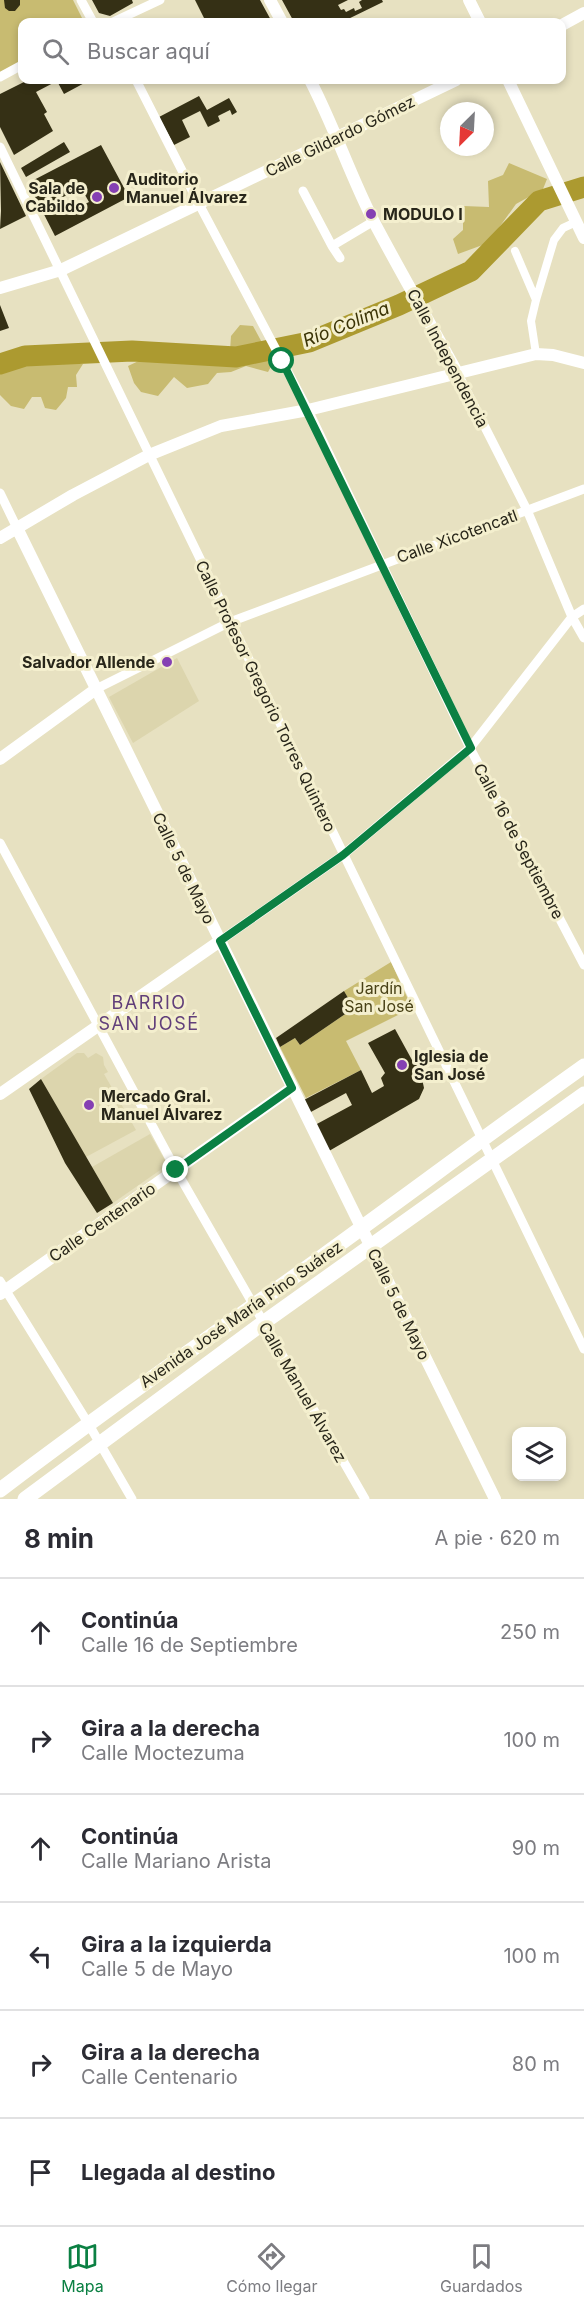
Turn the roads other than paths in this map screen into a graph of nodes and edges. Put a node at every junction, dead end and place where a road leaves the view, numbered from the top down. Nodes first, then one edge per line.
1 (81, 0) edge
2 (160, 0) edge
3 (270, 0) edge
4 (469, 0) edge
5 (584, 13) edge
6 (91, 18) edge
7 (122, 18) edge
8 (280, 18) edge
9 (478, 18) edge
10 (566, 22) edge
11 (18, 67) edge
12 (0, 76) edge
13 (138, 84) edge
14 (312, 84) edge
15 (448, 84) edge
16 (510, 84) edge
17 (336, 137) junction
18 (0, 147) edge
19 (303, 191) dead end
20 (199, 204) junction
21 (574, 218) junction
22 (374, 221) junction
23 (584, 238) edge
24 (332, 246) junction
25 (515, 251) dead end
26 (340, 258) dead end
27 (61, 270) junction
28 (0, 288) edge
29 (536, 300) junction
30 (536, 354) junction
31 (584, 363) edge
32 (458, 374) junction
33 (308, 410) junction
34 (149, 456) junction
35 (584, 489) edge
36 (0, 493) edge
37 (527, 510) junction
38 (17, 528) junction
39 (0, 538) edge
40 (382, 564) junction
41 (584, 609) edge
42 (572, 617) junction
43 (230, 622) junction
44 (584, 639) edge
45 (96, 689) junction
46 (471, 748) junction
47 (0, 759) edge
48 (0, 843) edge
49 (343, 855) junction
50 (220, 941) junction
51 (584, 964) edge
52 (99, 1025) junction
53 (584, 1066) edge
54 (292, 1088) junction
55 (0, 1094) edge
56 (584, 1094) edge
57 (481, 1139) junction
58 (492, 1160) junction
59 (176, 1170) junction
60 (361, 1228) junction
61 (371, 1248) junction
62 (2, 1288) edge
63 (253, 1306) junction
64 (263, 1323) junction
65 (584, 1349) edge
66 (88, 1423) junction
67 (100, 1444) junction
68 (0, 1490) edge
69 (25, 1499) edge
70 (132, 1499) edge
71 (365, 1499) edge
72 (495, 1499) edge

1 - 6 street
2 - 7 street
3 - 8 street
4 - 9 street
5 - 10 street
11 - 12 street
13 - 20 street
14 - 17 street, Calle Independencia
15 - 17 street, Calle Gildardo Gómez
16 - 21 street
17 - 20 street, Calle Gildardo Gómez
17 - 22 street, Calle Independencia
18 - 27 street, Calle Profesor Gregorio Torres Quintero
19 - 24 street
20 - 27 street, Calle Gildardo Gómez
20 - 33 street, Calle 16 de Septiembre
21 - 23 street
21 - 29 street
22 - 24 street
22 - 32 street, Calle Independencia
24 - 26 street
25 - 29 street
27 - 28 street, Calle Gildardo Gómez
27 - 34 street, Calle Profesor Gregorio Torres Quintero
29 - 30 street
30 - 31 street
30 - 32 street
32 - 33 street
32 - 37 street, Calle Independencia
33 - 34 street
33 - 40 street, Calle 16 de Septiembre
34 - 38 street
34 - 43 street, Calle Profesor Gregorio Torres Quintero
35 - 37 street, Calle Xicotencatl
36 - 38 street
37 - 40 street, Calle Xicotencatl
37 - 42 street, Calle Independencia
38 - 39 street
38 - 45 street, Calle 5 de Mayo
40 - 43 street, Calle Xicotencatl
40 - 46 street, Calle 16 de Septiembre
41 - 42 street
42 - 44 street, Calle Independencia
42 - 46 street
43 - 45 street, Calle Xicotencatl
43 - 49 street, Calle Profesor Gregorio Torres Quintero
45 - 47 street
45 - 50 street, Calle 5 de Mayo
46 - 49 street
46 - 51 street, Calle 16 de Septiembre
48 - 52 street, Calle Manuel Álvarez
49 - 50 street
49 - 57 street, Calle Profesor Gregorio Torres Quintero
50 - 52 street
50 - 54 street, Calle 5 de Mayo
52 - 55 street
52 - 59 street, Calle Manuel Álvarez
53 - 57 main road, Avenida José María Pino Suárez
54 - 59 street, Calle Centenario
54 - 60 street, Calle 5 de Mayo
56 - 58 main road, Avenida José María Pino Suárez
57 - 58 street, Calle Profesor Gregorio Torres Quintero
57 - 60 main road, Avenida José María Pino Suárez
58 - 61 main road, Avenida José María Pino Suárez
58 - 65 street, Calle Profesor Gregorio Torres Quintero
59 - 62 street, Calle Centenario
59 - 63 street, Calle Manuel Álvarez
60 - 61 street, Calle 5 de Mayo
60 - 63 main road, Avenida José María Pino Suárez
61 - 64 main road, Avenida José María Pino Suárez
61 - 72 street, Calle 5 de Mayo
62 - 66 street
63 - 64 street, Calle Manuel Álvarez
63 - 66 main road, Avenida José María Pino Suárez
64 - 67 main road, Avenida José María Pino Suárez
64 - 71 street, Calle Manuel Álvarez
66 - 67 street
66 - 68 main road, Avenida José María Pino Suárez
67 - 69 main road, Avenida José María Pino Suárez
67 - 70 street

